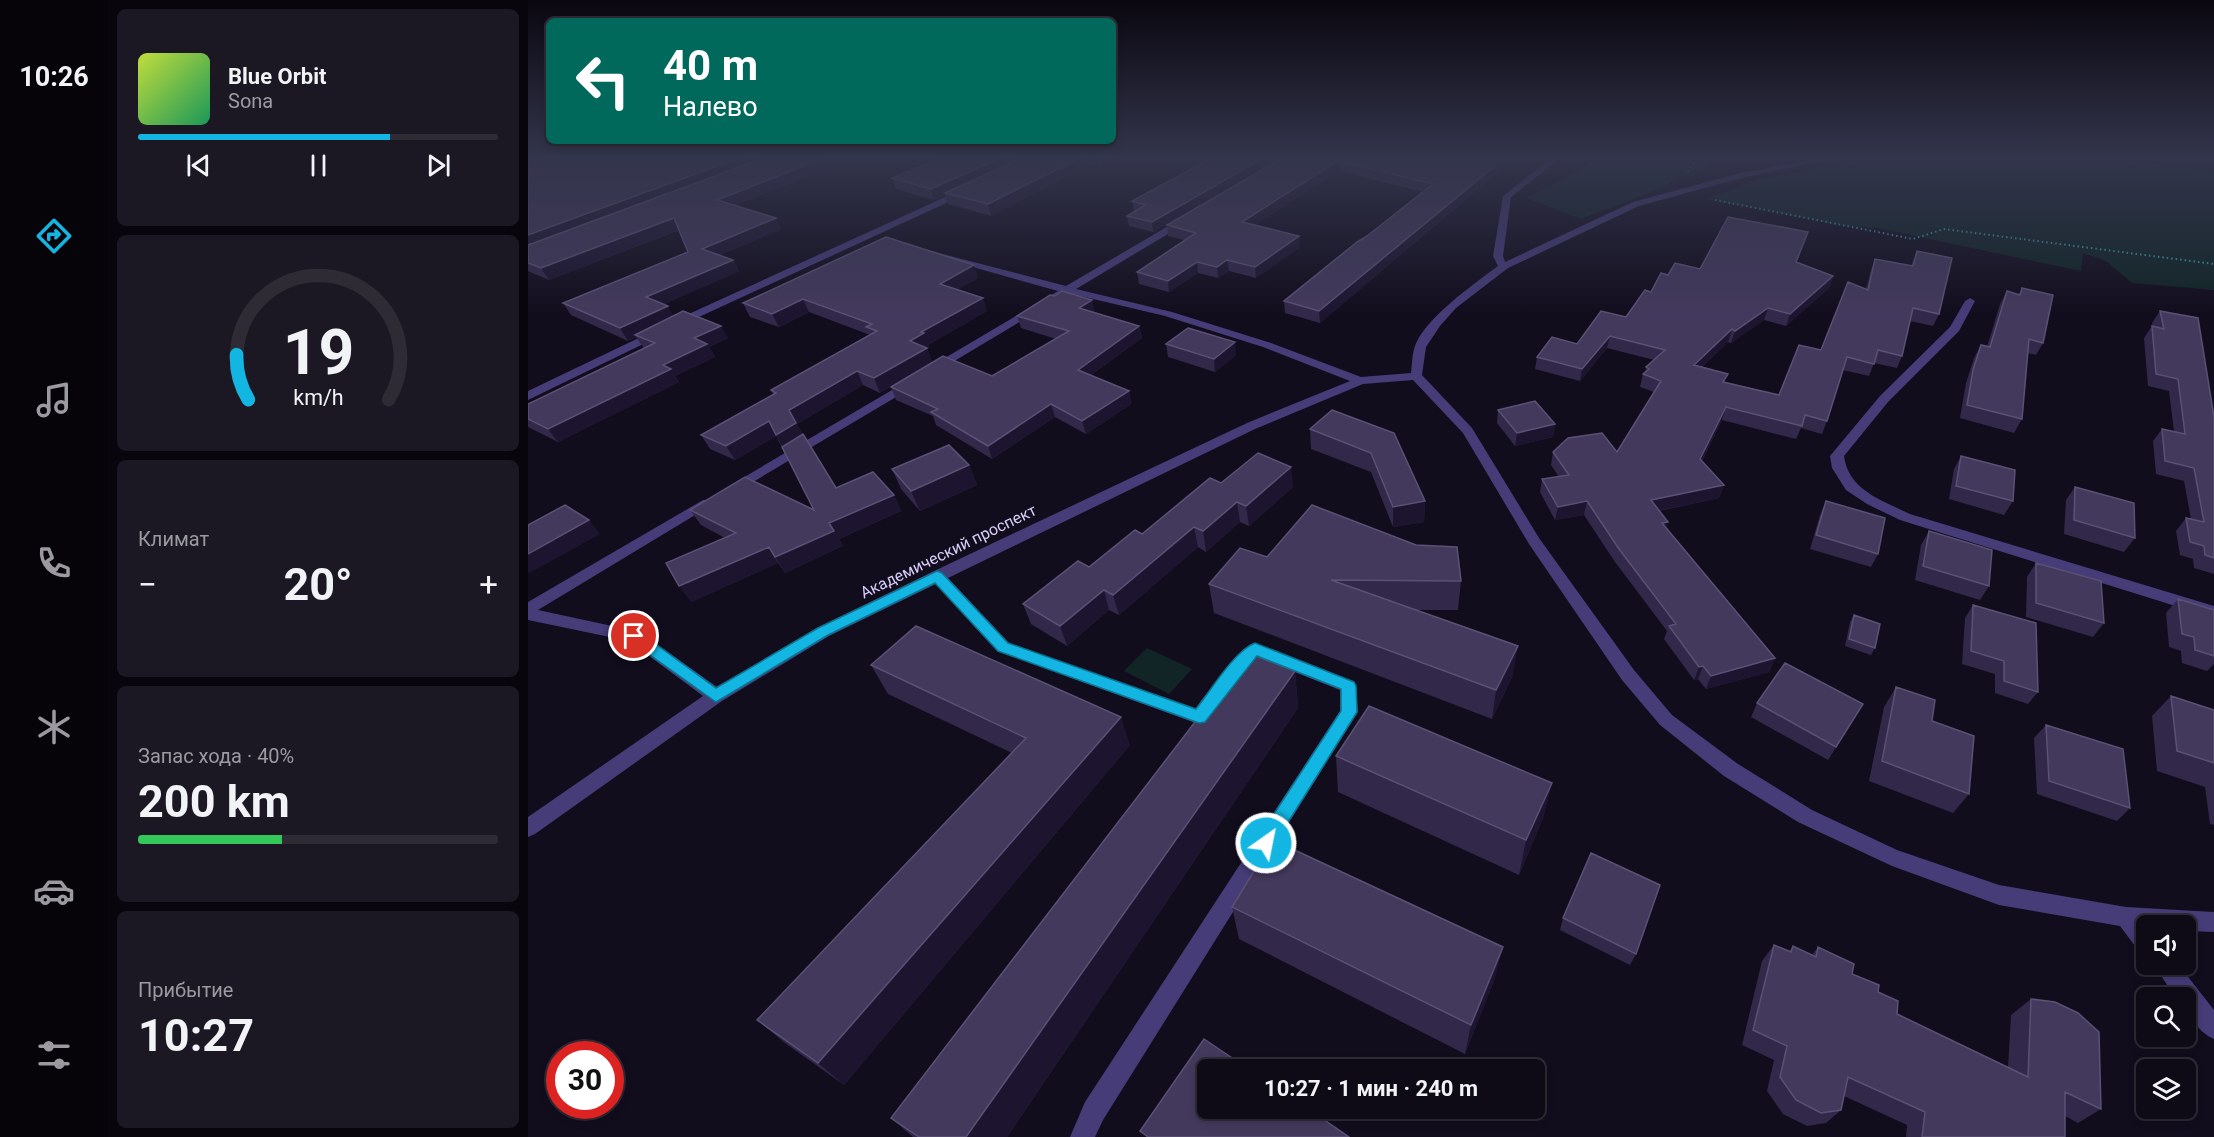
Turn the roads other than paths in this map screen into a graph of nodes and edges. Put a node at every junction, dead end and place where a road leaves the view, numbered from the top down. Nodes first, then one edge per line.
1 (926, 209) edge
2 (1506, 209) edge
3 (1624, 209) edge
4 (1193, 216) edge
5 (870, 235) junction
6 (892, 241) edge
7 (914, 247) edge
8 (1504, 266) junction
9 (1067, 290) junction
10 (1970, 301) dead end
11 (1416, 376) junction
12 (1360, 381) junction
13 (528, 396) edge
14 (937, 576) junction
15 (528, 609) edge
16 (2214, 612) edge
17 (528, 614) edge
18 (716, 696) junction
19 (528, 828) edge
20 (2126, 917) junction
21 (2214, 922) edge
22 (2136, 930) edge
23 (2173, 975) edge
24 (2214, 1028) edge
25 (1082, 1137) edge

1 - 5 street
2 - 8 street
3 - 8 street
4 - 9 street
5 - 6 street
5 - 13 street
7 - 9 street
8 - 11 street
9 - 12 street
9 - 15 street
10 - 16 street
11 - 12 street, Академический проспект
11 - 20 street
12 - 14 street, Академический проспект
14 - 18 street, Академический проспект
14 - 25 street
17 - 18 street
18 - 19 street, Академический проспект
20 - 21 street
20 - 22 street
23 - 24 street

